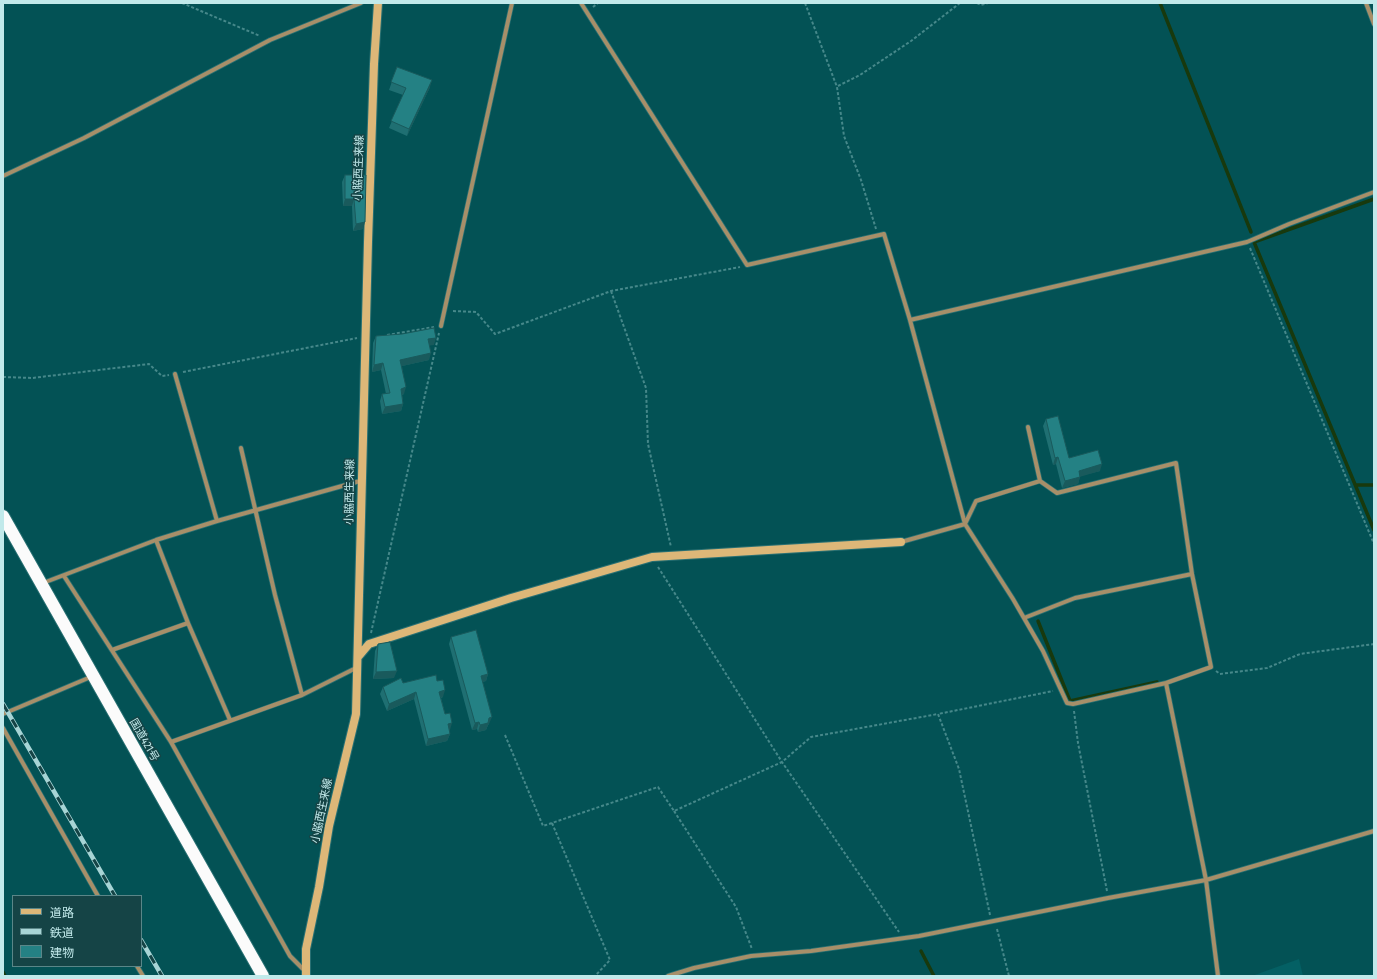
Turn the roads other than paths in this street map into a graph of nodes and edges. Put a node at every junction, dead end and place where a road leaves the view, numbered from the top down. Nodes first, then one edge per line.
1 (361, 3) edge
2 (378, 3) edge
3 (512, 3) edge
4 (580, 3) edge
5 (1366, 3) edge
6 (1374, 24) edge
7 (3, 176) edge
8 (1374, 192) edge
9 (910, 320) junction
10 (441, 326) road end
11 (175, 374) road end
12 (1028, 427) dead end
13 (241, 448) dead end
14 (360, 481) junction
15 (1040, 481) junction
16 (256, 509) junction
17 (3, 516) edge
18 (217, 521) junction
19 (965, 524) junction
20 (156, 540) junction
21 (901, 542) joint
22 (1192, 574) junction
23 (64, 576) junction
24 (42, 583) junction
25 (1024, 618) junction
26 (188, 622) junction
27 (112, 650) junction
28 (358, 657) junction
29 (356, 668) junction
30 (93, 676) junction
31 (1166, 683) junction
32 (302, 695) junction
33 (3, 714) edge
34 (230, 720) junction
35 (3, 728) edge
36 (171, 742) junction
37 (1374, 831) edge
38 (1206, 880) junction
39 (97, 895) edge
40 (138, 967) edge
41 (307, 975) edge
42 (143, 976) edge
43 (263, 976) edge
44 (668, 976) edge
45 (1218, 976) edge

1 - 7 street
2 - 14 main road, 小脇西生来線
3 - 10 street
4 - 9 street
5 - 6 street
8 - 9 street
9 - 19 street
11 - 18 street
12 - 15 street
13 - 16 street
14 - 16 street
14 - 28 main road, 小脇西生来線
15 - 19 street
15 - 22 street
16 - 18 street
16 - 32 street
17 - 24 highway, 国道421号
18 - 20 street
19 - 21 street
19 - 25 street
20 - 23 street
20 - 26 street
21 - 28 main road
22 - 25 street
22 - 31 street
23 - 24 street
23 - 27 street
24 - 30 highway, 国道421号
25 - 31 street
26 - 27 street
26 - 34 street
27 - 36 street
28 - 29 main road, 小脇西生来線
29 - 32 street
29 - 41 main road, 小脇西生来線
30 - 33 street
30 - 43 highway, 国道421号
31 - 38 street
32 - 34 street
34 - 36 street
35 - 39 street
36 - 41 street
37 - 38 street
38 - 44 street
38 - 45 street
40 - 42 street

